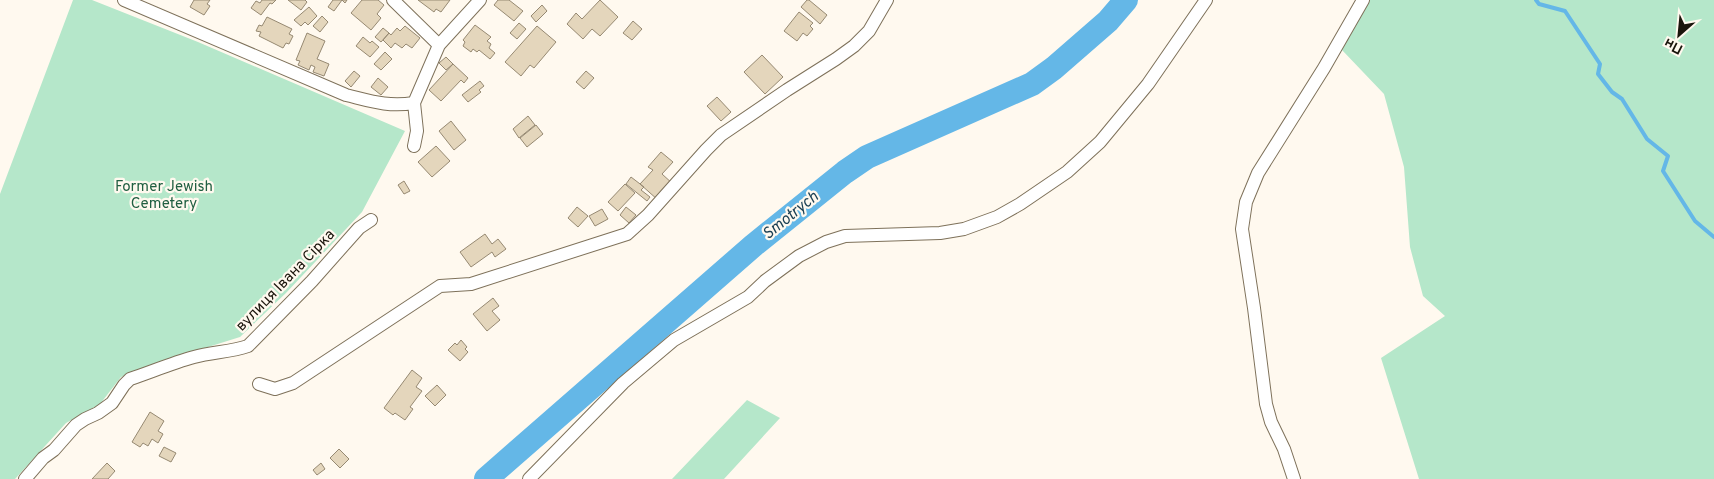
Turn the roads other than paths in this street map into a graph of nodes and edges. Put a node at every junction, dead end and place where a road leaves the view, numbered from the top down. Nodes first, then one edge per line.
1 (125, 0) edge
2 (393, 0) edge
3 (480, 0) edge
4 (887, 0) edge
5 (1206, 0) edge
6 (1363, 0) edge
7 (439, 45) junction
8 (414, 103) junction
9 (414, 146) dead end
10 (371, 220) dead end
11 (259, 384) dead end
12 (25, 479) edge
13 (529, 479) edge
14 (1294, 479) edge

1 - 8 street
2 - 7 street
3 - 7 street
4 - 11 street
5 - 13 street
6 - 14 street
7 - 8 street
8 - 9 street
10 - 12 street, вулиця Івана Сірка

